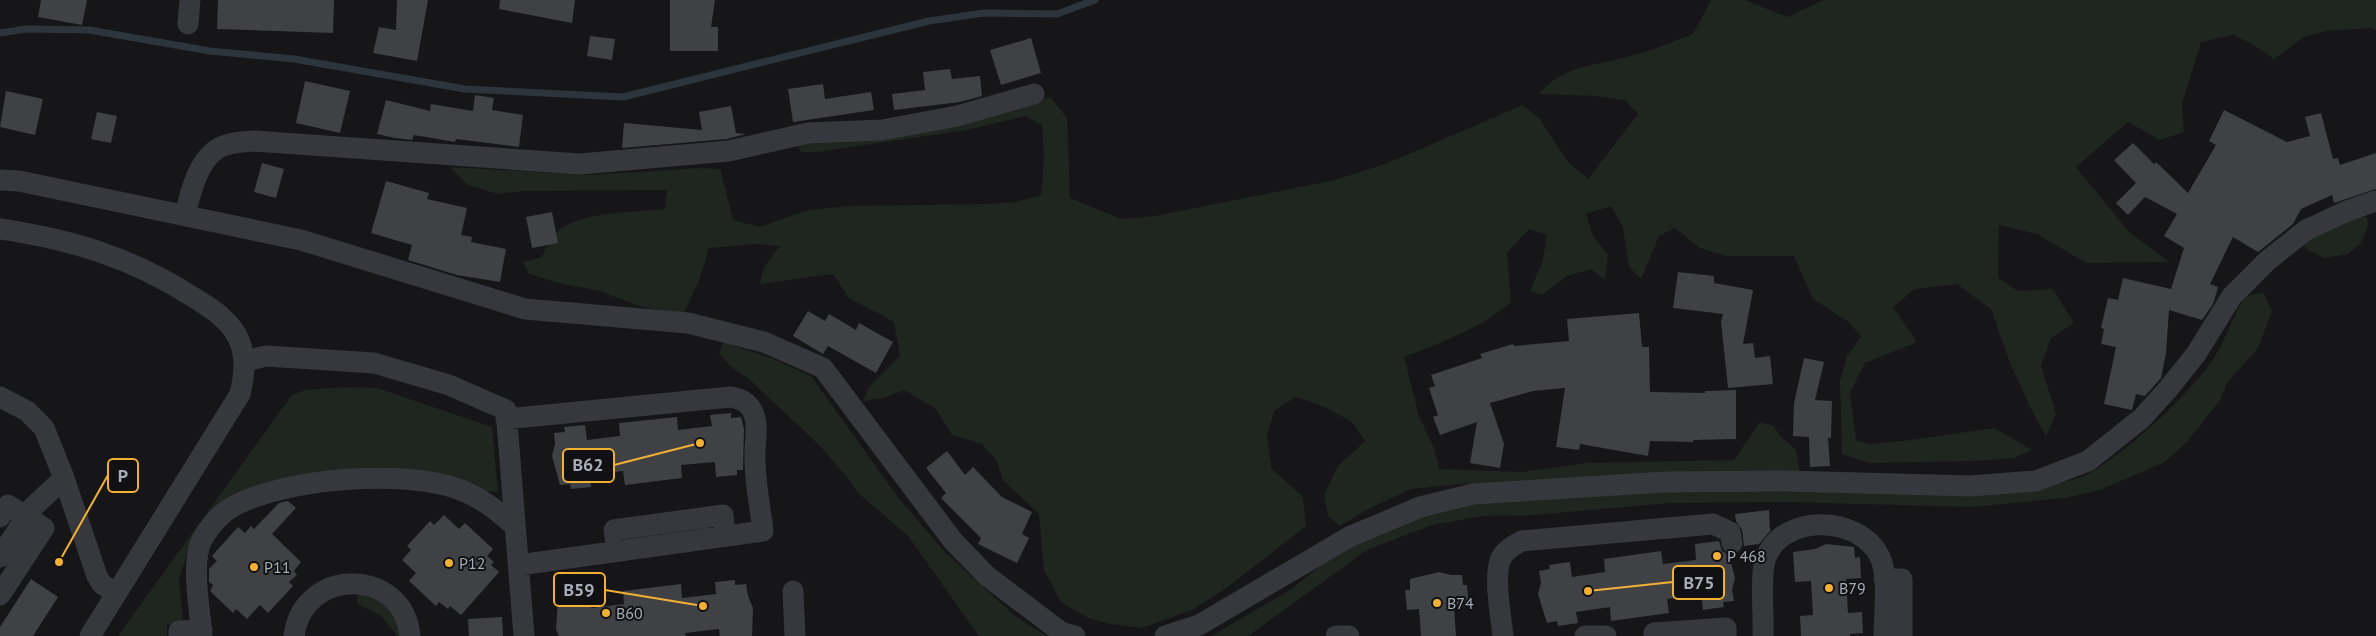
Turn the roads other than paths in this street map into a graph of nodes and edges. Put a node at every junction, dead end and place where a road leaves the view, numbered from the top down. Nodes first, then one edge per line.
1 (190, 0) edge
2 (188, 24) dead end
3 (1034, 94) dead end
4 (0, 180) edge
5 (2376, 201) edge
6 (185, 216) junction
7 (0, 229) edge
8 (245, 361) junction
9 (0, 397) edge
10 (506, 419) junction
11 (64, 478) junction
12 (26, 516) junction
13 (0, 517) edge
14 (515, 526) junction
15 (1732, 543) dead end
16 (0, 557) edge
17 (518, 565) junction
18 (1884, 579) junction
19 (793, 591) dead end
20 (116, 594) junction
21 (0, 595) edge
22 (202, 633) edge
23 (90, 636) edge
24 (179, 636) edge
25 (294, 636) edge
26 (410, 636) edge
27 (524, 636) edge
28 (795, 636) edge
29 (1075, 636) edge
30 (1164, 636) edge
31 (1336, 636) edge
32 (1349, 636) edge
33 (1503, 636) edge
34 (1585, 636) edge
35 (1606, 636) edge
36 (1655, 636) edge
37 (1726, 636) edge
38 (1764, 636) edge
39 (1884, 636) edge
40 (1902, 636) edge

1 - 2 street
3 - 6 street
4 - 6 street
5 - 30 street
6 - 29 street
7 - 8 street
8 - 10 street
8 - 20 street
9 - 11 street
10 - 14 street
10 - 17 street
11 - 12 street
11 - 20 street
12 - 13 street
12 - 16 street
12 - 21 street
14 - 17 street
14 - 22 street
15 - 33 street
17 - 27 street
18 - 38 street
18 - 39 street
18 - 40 street
19 - 28 street
20 - 23 street
22 - 24 street
25 - 26 street
31 - 32 street
34 - 35 street
36 - 37 street

